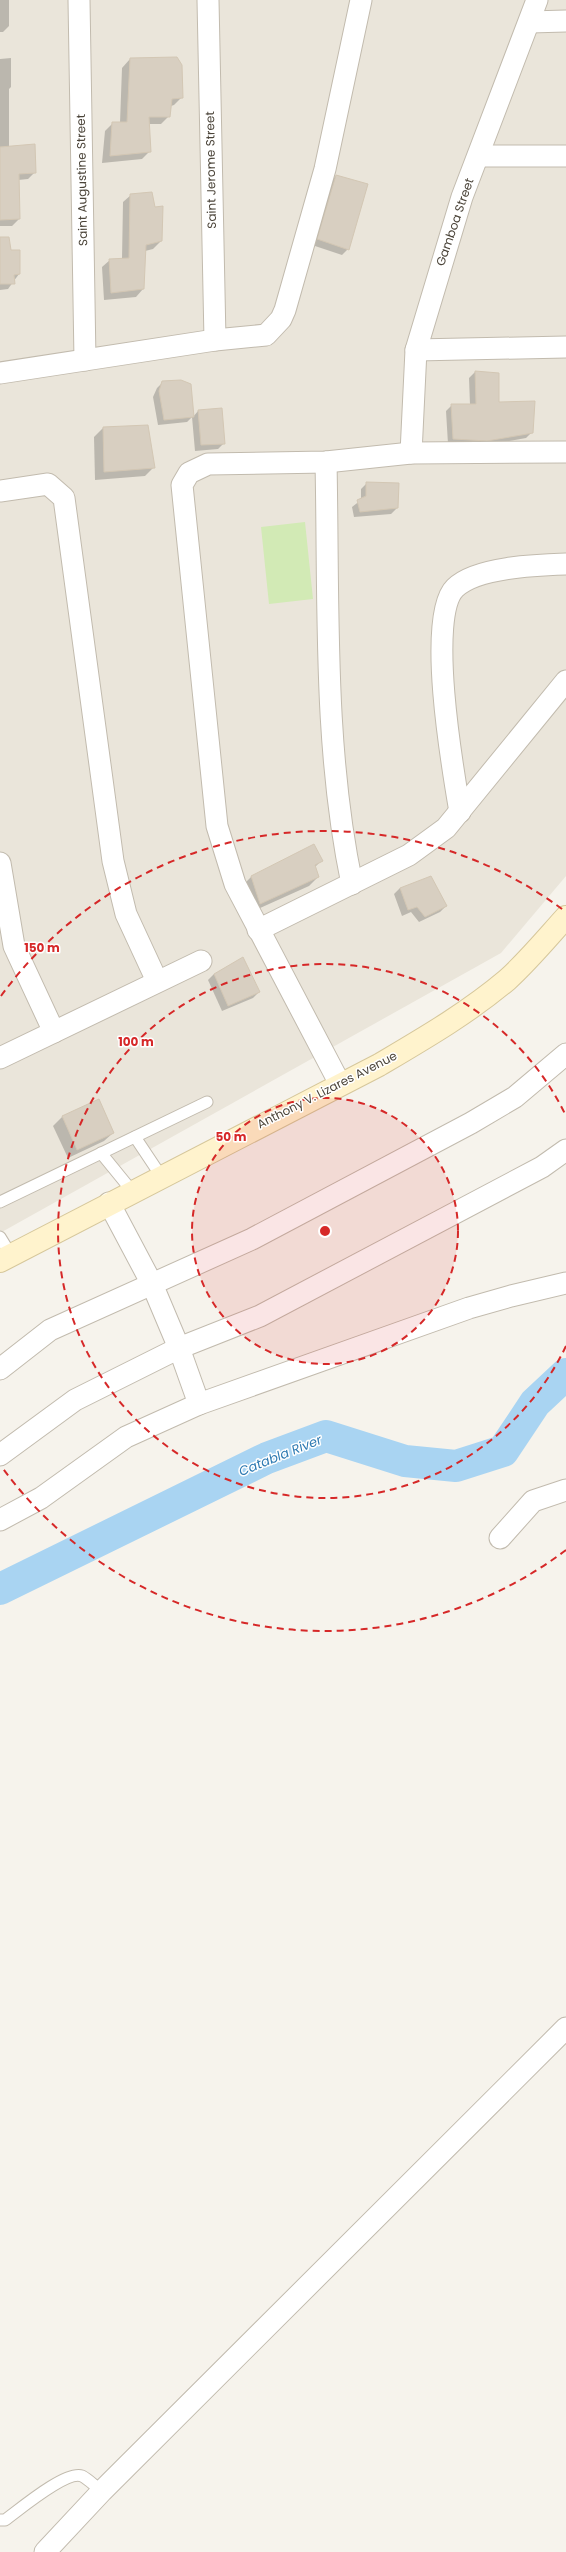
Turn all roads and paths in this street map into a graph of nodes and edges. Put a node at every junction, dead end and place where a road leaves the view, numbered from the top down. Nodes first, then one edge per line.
1 (79, 0) edge
2 (208, 0) edge
3 (361, 0) edge
4 (537, 0) edge
5 (566, 21) edge
6 (530, 22) junction
7 (479, 156) junction
8 (566, 156) edge
9 (214, 340) junction
10 (566, 347) edge
11 (416, 350) junction
12 (85, 360) junction
13 (0, 373) edge
14 (566, 452) edge
15 (411, 453) junction
16 (326, 462) junction
17 (0, 491) edge
18 (566, 564) edge
19 (566, 681) edge
20 (460, 812) junction
21 (0, 864) edge
22 (352, 884) junction
23 (566, 917) edge
24 (258, 930) junction
25 (201, 961) dead end
26 (157, 982) junction
27 (54, 1032) junction
28 (566, 1054) edge
29 (0, 1058) edge
30 (340, 1084) junction
31 (207, 1102) dead end
32 (134, 1137) junction
33 (566, 1150) edge
34 (101, 1153) junction
35 (161, 1176) junction
36 (132, 1191) junction
37 (0, 1202) edge
38 (109, 1203) junction
39 (4, 1251) edge
40 (566, 1283) edge
41 (152, 1284) junction
42 (179, 1348) junction
43 (0, 1369) edge
44 (199, 1404) junction
45 (0, 1454) edge
46 (566, 1490) edge
47 (0, 1520) edge
48 (500, 1538) dead end
49 (566, 2028) edge
50 (102, 2491) junction
51 (0, 2520) edge
52 (45, 2552) edge

1 - 12 street, Saint Augustine Street
2 - 9 street, Saint Jerome Street
3 - 9 street
4 - 6 street, Gamboa Street
5 - 6 street
6 - 7 street, Gamboa Street
7 - 8 street
7 - 11 street, Gamboa Street
9 - 12 street
10 - 11 street
11 - 15 street, Gamboa Street
12 - 13 street
14 - 15 street
15 - 16 street
16 - 22 street
16 - 24 street
17 - 26 street
18 - 20 street
19 - 20 street
20 - 22 street
21 - 27 street
22 - 24 street
23 - 30 main road, Anthony V. Lizares Avenue
24 - 30 street
25 - 26 street
26 - 27 street
27 - 29 street
28 - 41 street
30 - 35 main road, Anthony V. Lizares Avenue
31 - 32 lane
32 - 34 lane
32 - 35 lane
33 - 42 street
34 - 36 lane
34 - 37 lane
35 - 36 main road, Anthony V. Lizares Avenue
36 - 38 main road, Anthony V. Lizares Avenue
38 - 39 main road, Anthony V. Lizares Avenue
38 - 41 street
40 - 44 street
41 - 42 street
41 - 43 street
42 - 44 street
42 - 45 street
44 - 47 street
46 - 48 street
49 - 50 street
50 - 51 lane
50 - 52 street

